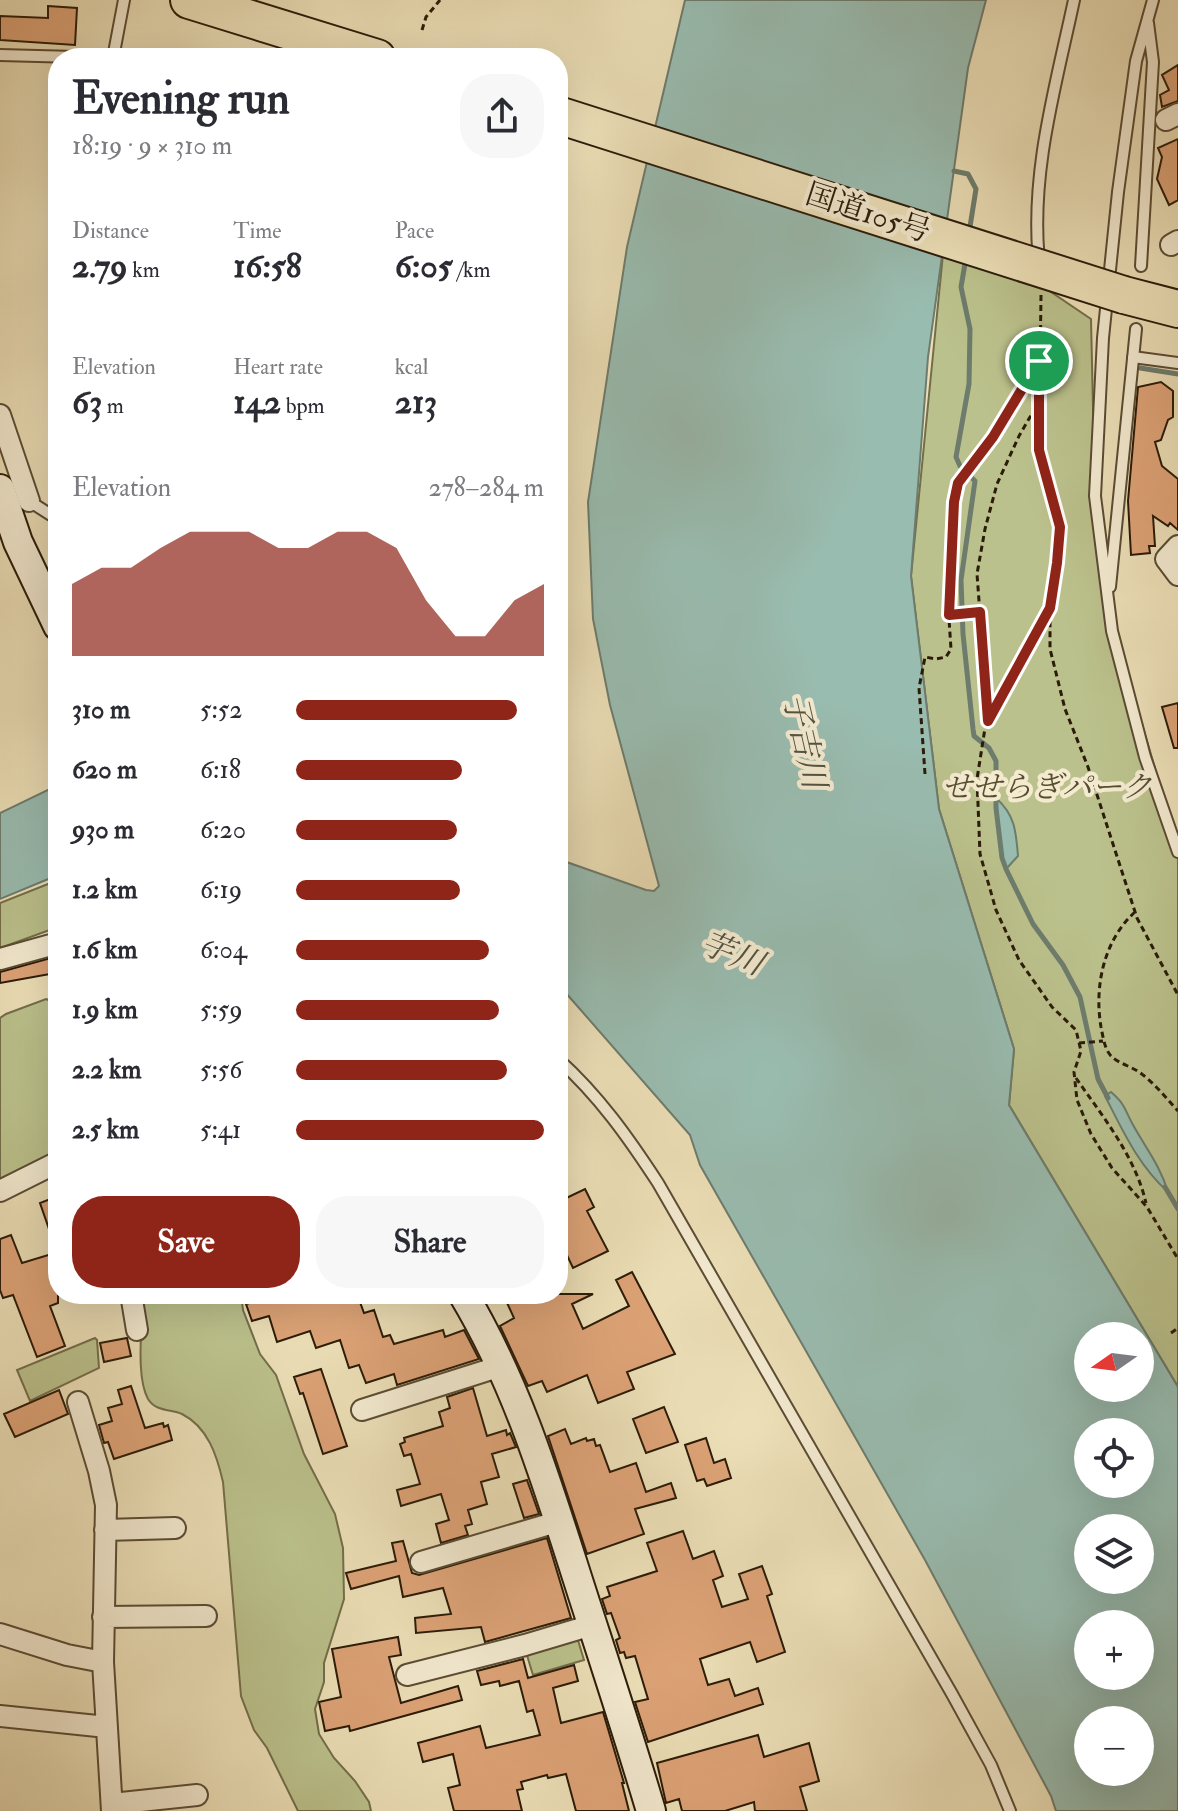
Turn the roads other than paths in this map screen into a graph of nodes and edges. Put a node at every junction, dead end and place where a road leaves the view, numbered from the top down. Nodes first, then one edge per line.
1 (124, 0) edge
2 (191, 0) edge
3 (1074, 0) edge
4 (1153, 0) edge
5 (1147, 17) junction
6 (115, 48) edge
7 (335, 48) edge
8 (0, 55) edge
9 (48, 56) edge
10 (568, 118) edge
11 (1133, 280) junction
12 (1042, 286) road end
13 (1178, 309) edge
14 (1136, 329) dead end
15 (1133, 357) junction
16 (1178, 363) edge
17 (0, 415) edge
18 (0, 489) edge
19 (29, 501) joint
20 (48, 513) edge
21 (1178, 546) edge
22 (1178, 575) edge
23 (48, 605) edge
24 (1108, 609) junction
25 (1178, 852) edge
26 (48, 946) edge
27 (0, 959) edge
28 (568, 1068) edge
29 (48, 1167) edge
30 (0, 1191) edge
31 (133, 1304) edge
32 (469, 1304) edge
33 (137, 1330) dead end
34 (501, 1366) junction
35 (78, 1402) dead end
36 (362, 1410) dead end
37 (560, 1521) junction
38 (175, 1528) dead end
39 (105, 1530) junction
40 (421, 1562) dead end
41 (206, 1616) dead end
42 (103, 1617) junction
43 (592, 1625) junction
44 (0, 1634) edge
45 (103, 1662) junction
46 (407, 1675) dead end
47 (0, 1716) edge
48 (107, 1727) junction
49 (197, 1795) dead end
50 (112, 1808) edge
51 (651, 1811) edge
52 (1010, 1811) edge

1 - 6 lane
2 - 7 highway
3 - 12 lane
4 - 5 lane
5 - 11 lane
5 - 24 lane
8 - 9 lane
10 - 11 highway, 国道105号, bridge
11 - 13 highway, 国道105号
14 - 15 lane
15 - 16 lane
15 - 24 lane
17 - 19 street
18 - 23 street
19 - 20 lane
21 - 22 street
24 - 25 lane
26 - 27 street
28 - 52 lane
29 - 30 street
31 - 33 street
32 - 34 street
34 - 36 street
34 - 37 street
35 - 39 street
37 - 40 street
37 - 43 street
38 - 39 street
39 - 42 street
41 - 42 street
42 - 45 street
43 - 46 street
43 - 51 street
44 - 45 street
45 - 48 street
47 - 48 street
48 - 50 street
49 - 50 street

